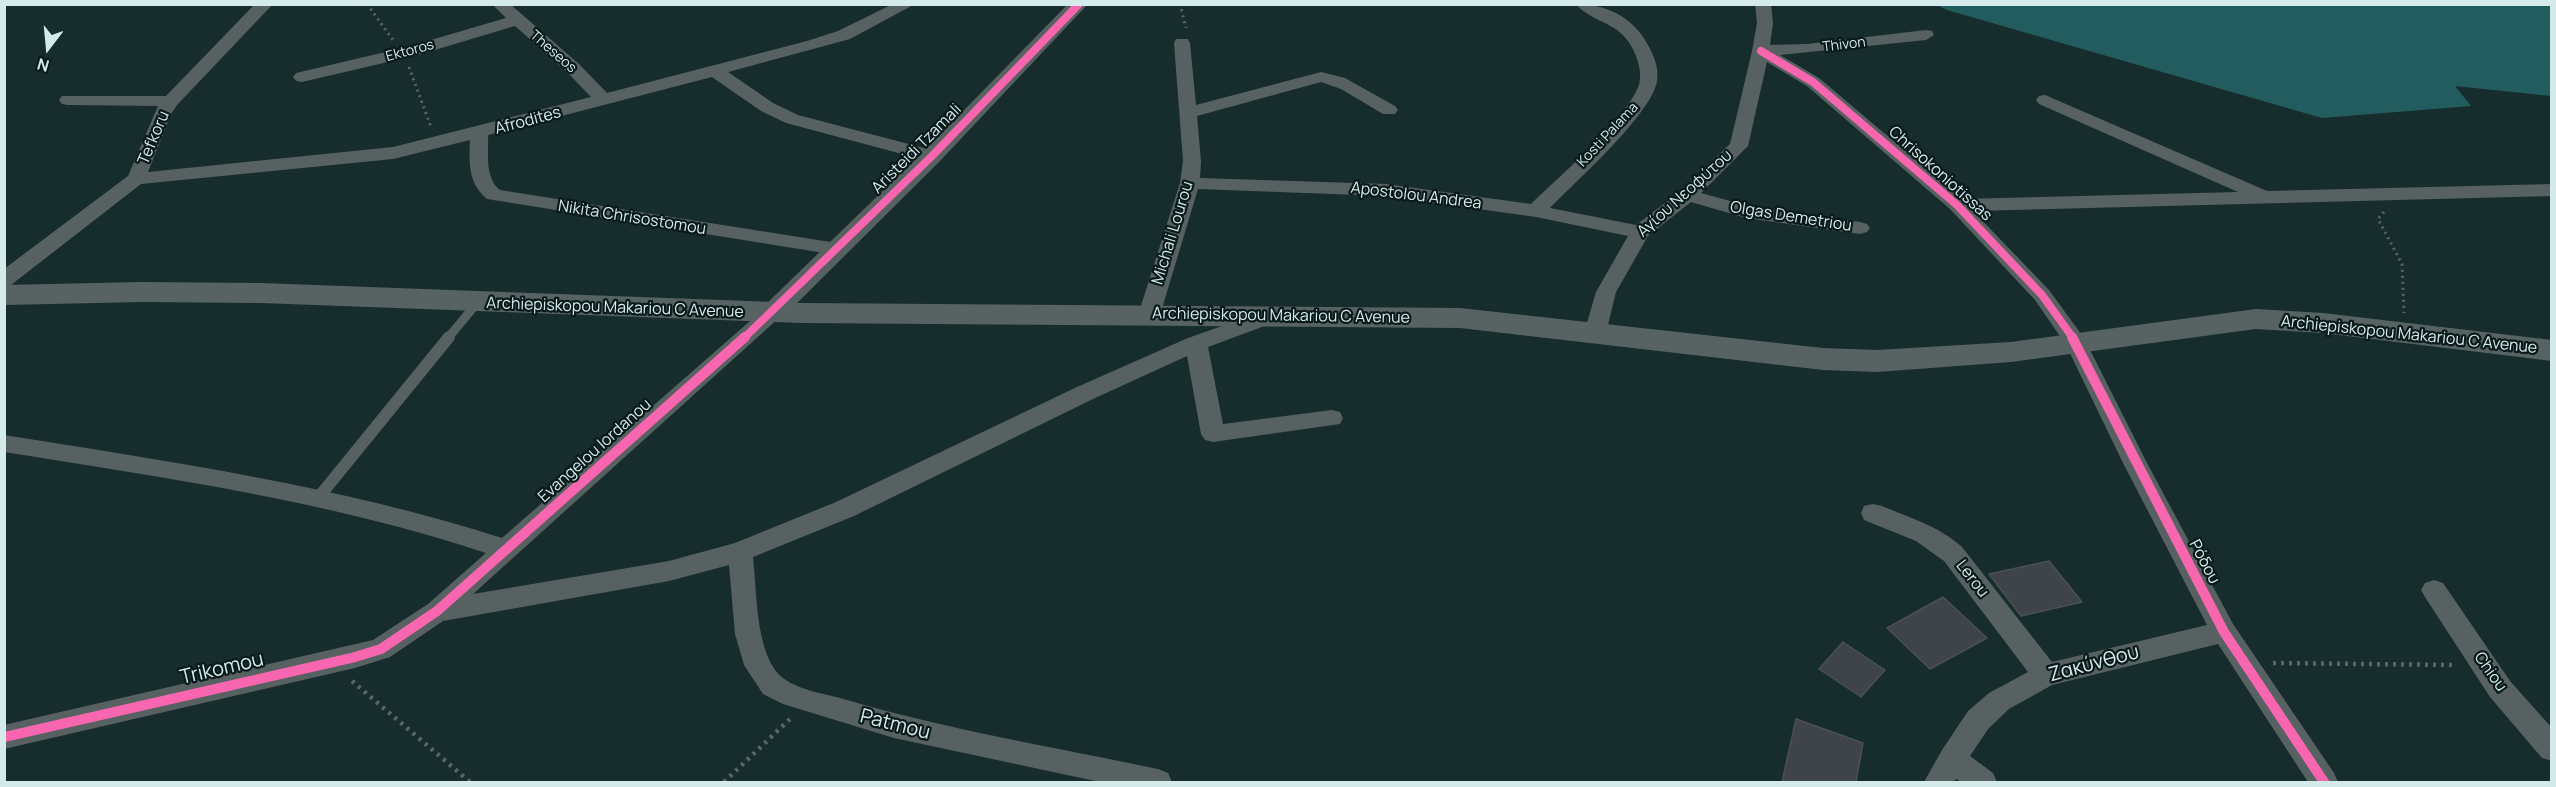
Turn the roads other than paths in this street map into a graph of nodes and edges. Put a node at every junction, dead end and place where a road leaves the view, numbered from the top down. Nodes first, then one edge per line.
1 (265, 4) edge
2 (500, 4) edge
3 (907, 4) edge
4 (1079, 4) edge
5 (1584, 4) edge
6 (1763, 4) edge
7 (517, 20) junction
8 (1926, 35) dead end
9 (1182, 43) road end
10 (1761, 51) junction
11 (715, 71) junction
12 (302, 77) dead end
13 (68, 100) dead end
14 (604, 100) junction
15 (2045, 100) dead end
16 (171, 101) junction
17 (1389, 110) dead end
18 (1187, 113) junction
19 (480, 133) junction
20 (932, 156) junction
21 (136, 179) junction
22 (1190, 183) junction
23 (2552, 190) edge
24 (1688, 195) junction
25 (2266, 197) junction
26 (1957, 206) junction
27 (1536, 212) junction
28 (1860, 228) dead end
29 (1640, 232) junction
30 (837, 249) junction
31 (4, 280) edge
32 (4, 295) edge
33 (477, 303) junction
34 (773, 312) junction
35 (1149, 315) junction
36 (1272, 315) junction
37 (1595, 333) junction
38 (1196, 343) junction
39 (2076, 343) junction
40 (2552, 351) edge
41 (1332, 418) dead end
42 (4, 443) edge
43 (318, 498) junction
44 (1873, 513) dead end
45 (505, 549) junction
46 (740, 552) junction
47 (2434, 590) dead end
48 (437, 611) junction
49 (2224, 632) junction
50 (2046, 675) junction
51 (4, 737) edge
52 (2552, 748) edge
53 (1945, 771) edge
54 (1158, 783) edge
55 (1983, 783) edge
56 (2324, 783) edge

1 - 16 street, Tefkoru
2 - 7 street, Theseos
3 - 11 street, Afrodites
4 - 20 street, Aristeidi Tzamali
5 - 27 street, Kosti Palama
6 - 10 street
7 - 12 street, Ektoros
7 - 14 street, Theseos
8 - 10 street, Thivon
9 - 18 street, Michali Lourou
10 - 24 street, Αγίου Νεοφύτου
10 - 26 street, Chrisokoniotissas
11 - 14 street, Afrodites
11 - 20 street
13 - 16 street
14 - 19 street, Afrodites
15 - 25 street
16 - 21 street, Tefkoru
17 - 18 street
18 - 22 street, Michali Lourou
19 - 21 street, Afrodites
19 - 30 street, Nikita Chrisostomou
20 - 30 street, Aristeidi Tzamali
21 - 31 street, Tefkoru
22 - 27 street, Apostolou Andrea
22 - 35 street, Michali Lourou
23 - 25 street
24 - 28 street, Olgas Demetriou
24 - 29 street, Αγίου Νεοφύτου
25 - 26 street
26 - 39 street, Chrisokoniotissas
27 - 29 street, Apostolou Andrea
29 - 37 street, Αγίου Νεοφύτου
30 - 34 street, Aristeidi Tzamali
32 - 33 main road, Archiepiskopou Makariou C Avenue
33 - 34 main road, Archiepiskopou Makariou C Avenue
33 - 43 lane
34 - 35 main road, Archiepiskopou Makariou C Avenue
34 - 45 street, Evangelou Iordanou
35 - 36 main road, Archiepiskopou Makariou C Avenue
36 - 37 main road, Archiepiskopou Makariou C Avenue
36 - 38 street
37 - 39 main road, Archiepiskopou Makariou C Avenue
38 - 41 street
38 - 46 street
39 - 40 main road, Archiepiskopou Makariou C Avenue
39 - 49 street, Ρόδου
42 - 43 street
43 - 45 street
44 - 50 street, Lerou
45 - 48 street, Evangelou Iordanou
46 - 48 street
46 - 54 street, Patmou
47 - 52 street, Chiou
48 - 51 street, Trikomou
49 - 50 street, Ζακύνθου
49 - 56 street, Ρόδου
50 - 53 street, Ζακύνθου
53 - 55 street

